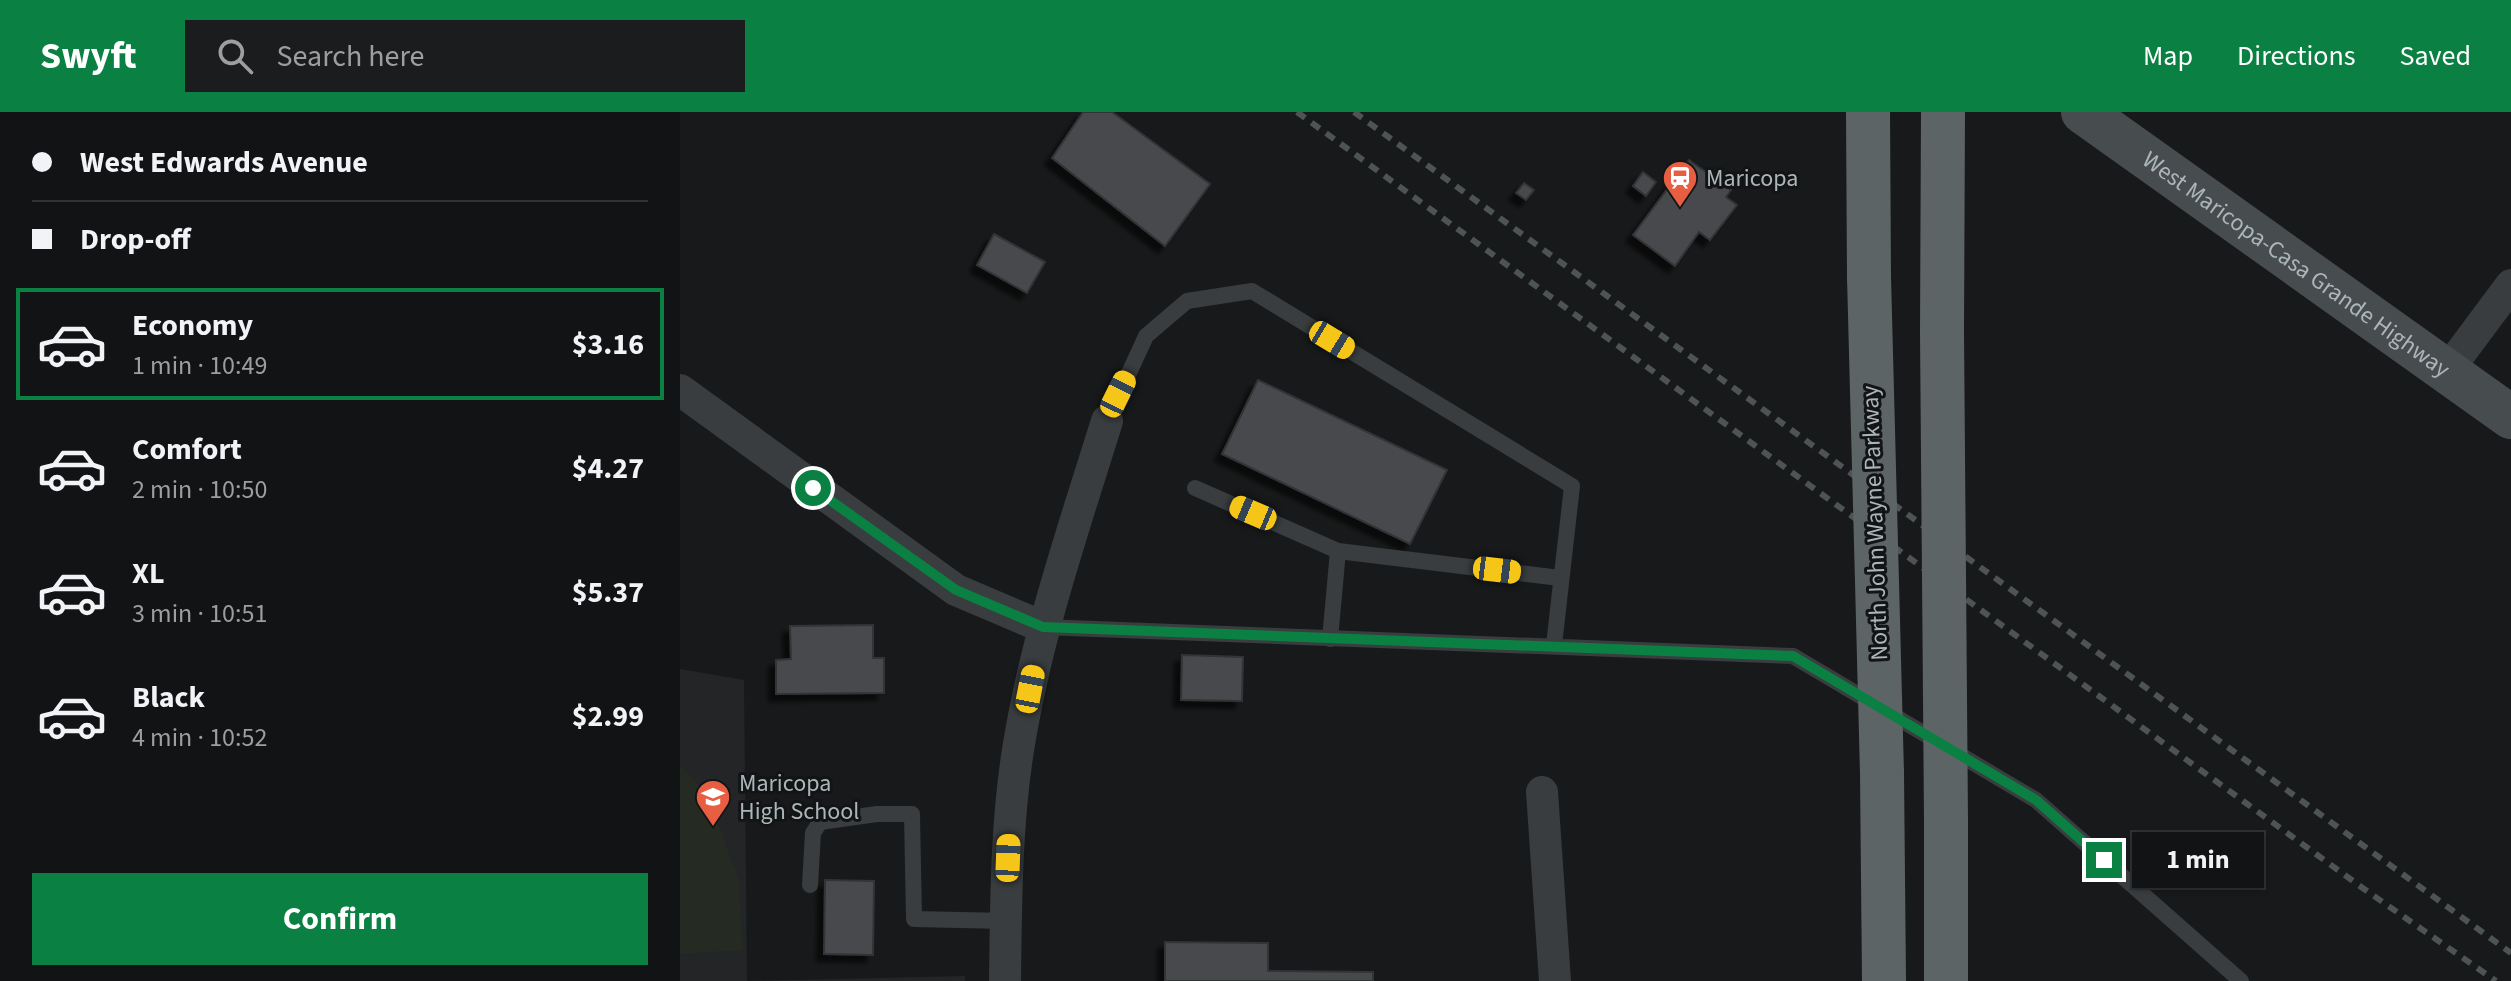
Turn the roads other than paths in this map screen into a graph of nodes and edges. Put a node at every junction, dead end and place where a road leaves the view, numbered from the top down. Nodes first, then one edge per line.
1 (1868, 112) edge
2 (1943, 112) edge
3 (2083, 112) edge
4 (2511, 285) edge
5 (2447, 371) junction
6 (680, 390) edge
7 (2511, 417) edge
8 (1107, 421) joint
9 (1195, 488) dead end
10 (1338, 551) junction
11 (1560, 578) junction
12 (1043, 627) junction
13 (1330, 639) junction
14 (1554, 645) junction
15 (1542, 792) dead end
16 (810, 885) dead end
17 (1006, 921) junction
18 (1005, 981) edge
19 (1555, 981) edge
20 (1884, 981) edge
21 (1946, 981) edge
22 (2241, 981) edge

1 - 20 highway, North John Wayne Parkway, bridge
2 - 21 highway, bridge
3 - 5 main road, West Maricopa-Casa Grande Highway
4 - 5 street
5 - 7 main road, West Maricopa-Casa Grande Highway
6 - 12 street
8 - 11 lane
8 - 12 street
9 - 10 lane
10 - 11 lane
10 - 13 lane
11 - 14 lane
12 - 13 lane
12 - 17 street
13 - 14 lane
14 - 22 lane
15 - 19 street
16 - 17 lane
17 - 18 street

